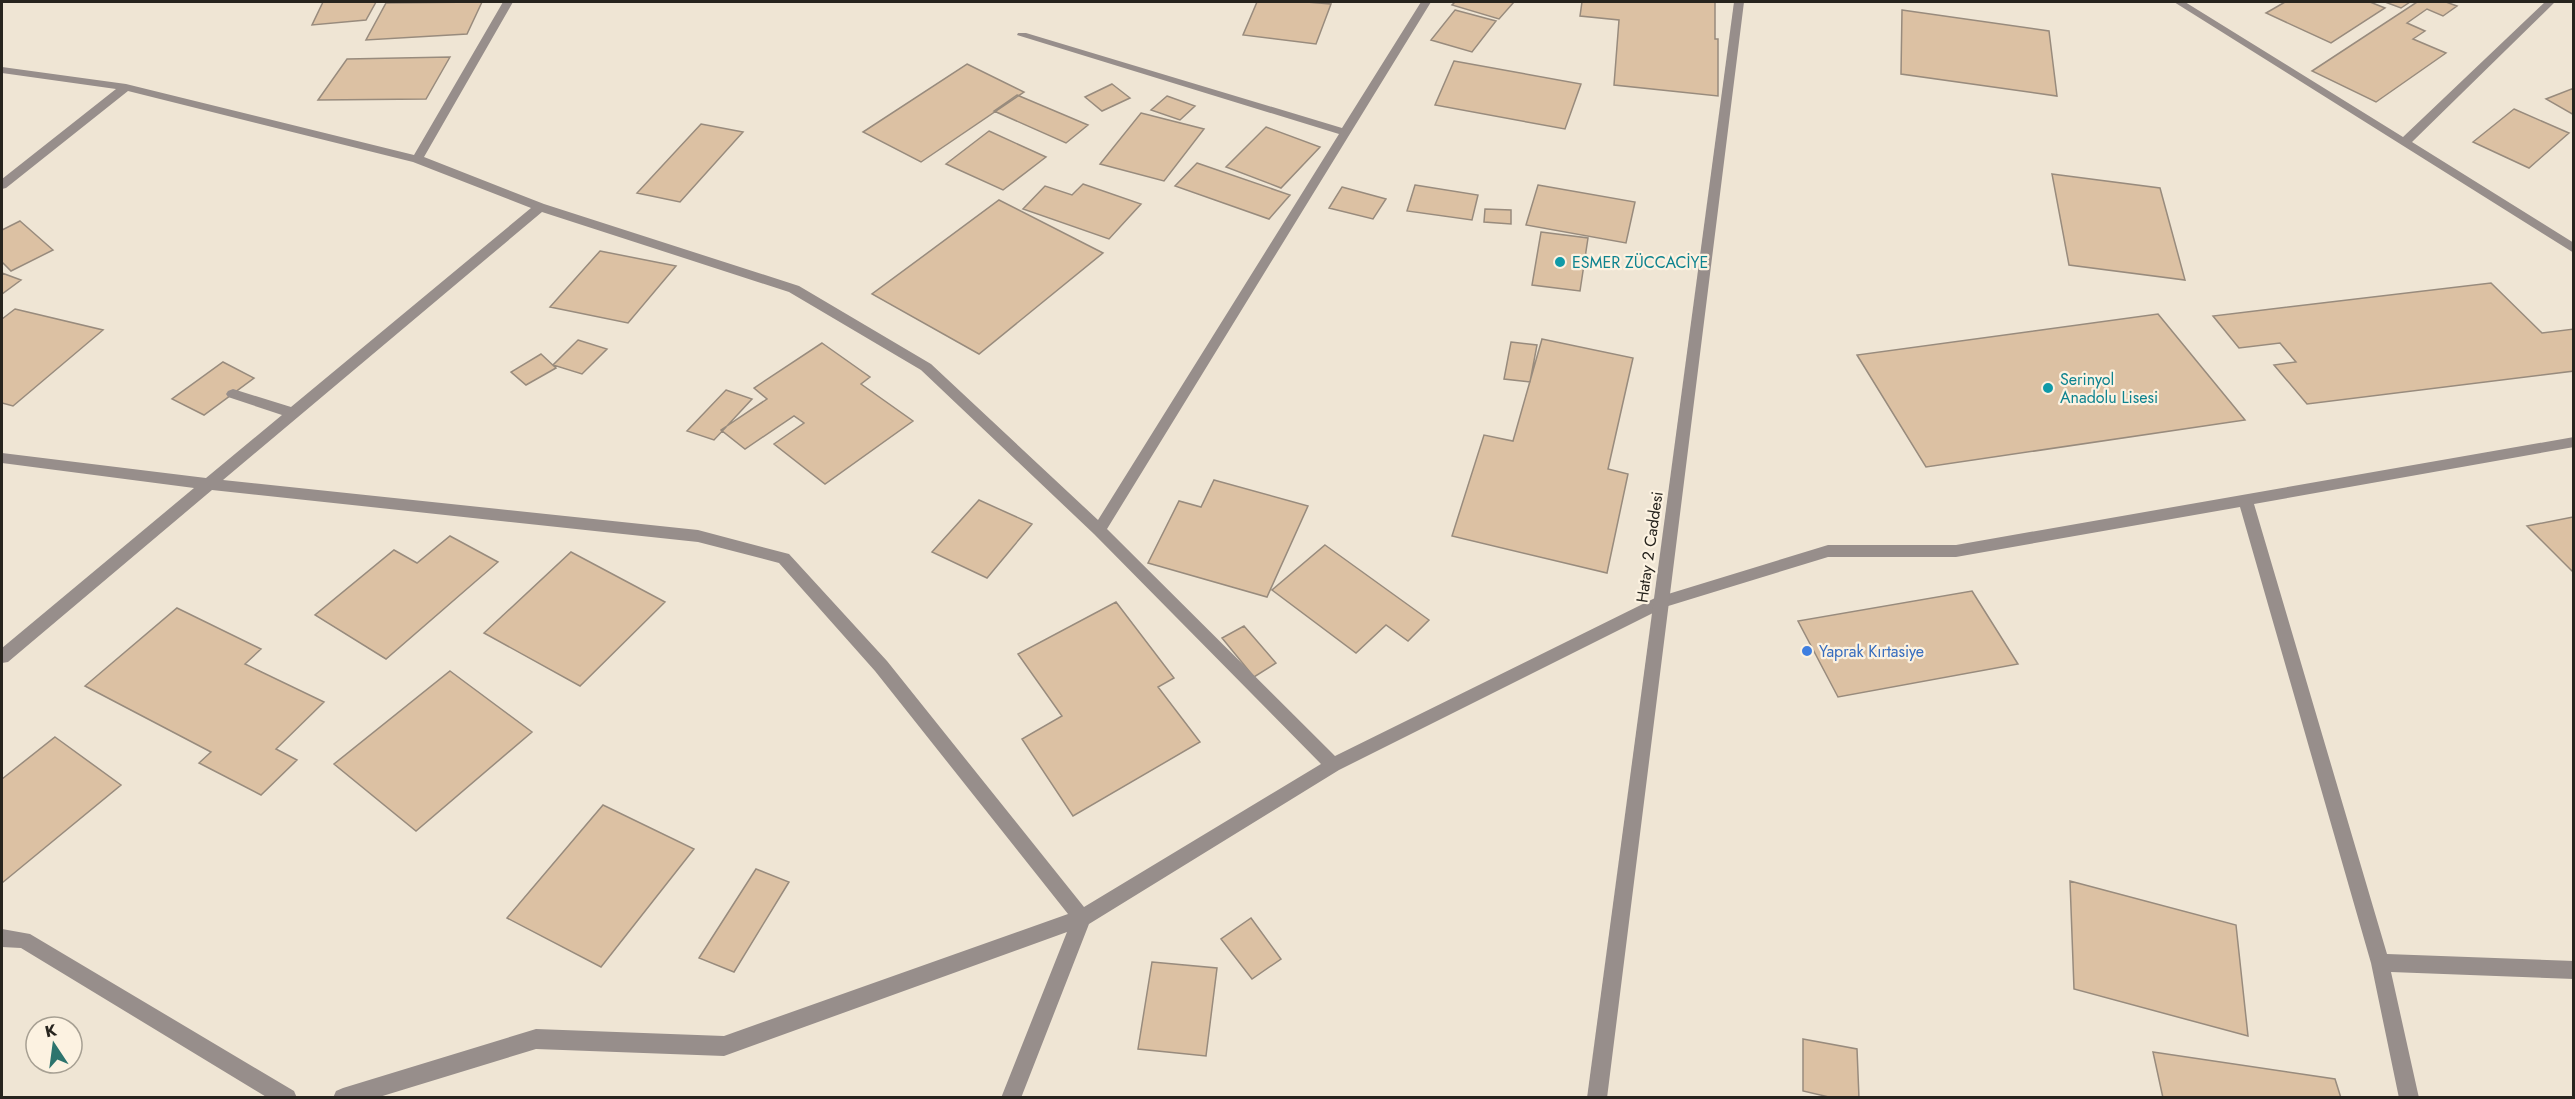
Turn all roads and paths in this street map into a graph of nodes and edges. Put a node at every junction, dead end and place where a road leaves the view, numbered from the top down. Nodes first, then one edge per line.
1 (508, 2) edge
2 (1426, 2) edge
3 (1739, 2) edge
4 (2179, 2) edge
5 (2550, 2) edge
6 (1022, 35) dead end
7 (2, 70) edge
8 (126, 87) junction
9 (1345, 132) junction
10 (2404, 143) junction
11 (417, 159) junction
12 (2, 185) edge
13 (540, 207) junction
14 (2574, 249) edge
15 (233, 394) dead end
16 (293, 413) junction
17 (2574, 442) edge
18 (2, 458) edge
19 (208, 484) junction
20 (2245, 500) junction
21 (1100, 530) junction
22 (1660, 602) junction
23 (2, 657) edge
24 (1333, 765) junction
25 (1082, 918) junction
26 (2, 938) edge
27 (2380, 963) junction
28 (2574, 970) edge
29 (287, 1098) edge
30 (343, 1098) edge
31 (1011, 1098) edge
32 (1597, 1098) edge
33 (2409, 1098) edge

1 - 11 street
2 - 9 street
3 - 22 street, Hatay 2 Caddesi
4 - 10 street
5 - 10 street
6 - 9 street
7 - 8 street
8 - 11 street
8 - 12 street
9 - 21 street
10 - 14 street
11 - 13 street
13 - 16 street
13 - 21 street
15 - 16 street
16 - 19 street
17 - 20 street
18 - 19 street
19 - 23 street
19 - 25 street
20 - 22 street
20 - 27 street
21 - 24 street
22 - 24 street
22 - 32 street, Hatay 2 Caddesi
24 - 25 street
25 - 30 street
25 - 31 street
26 - 29 street
27 - 28 street
27 - 33 street

